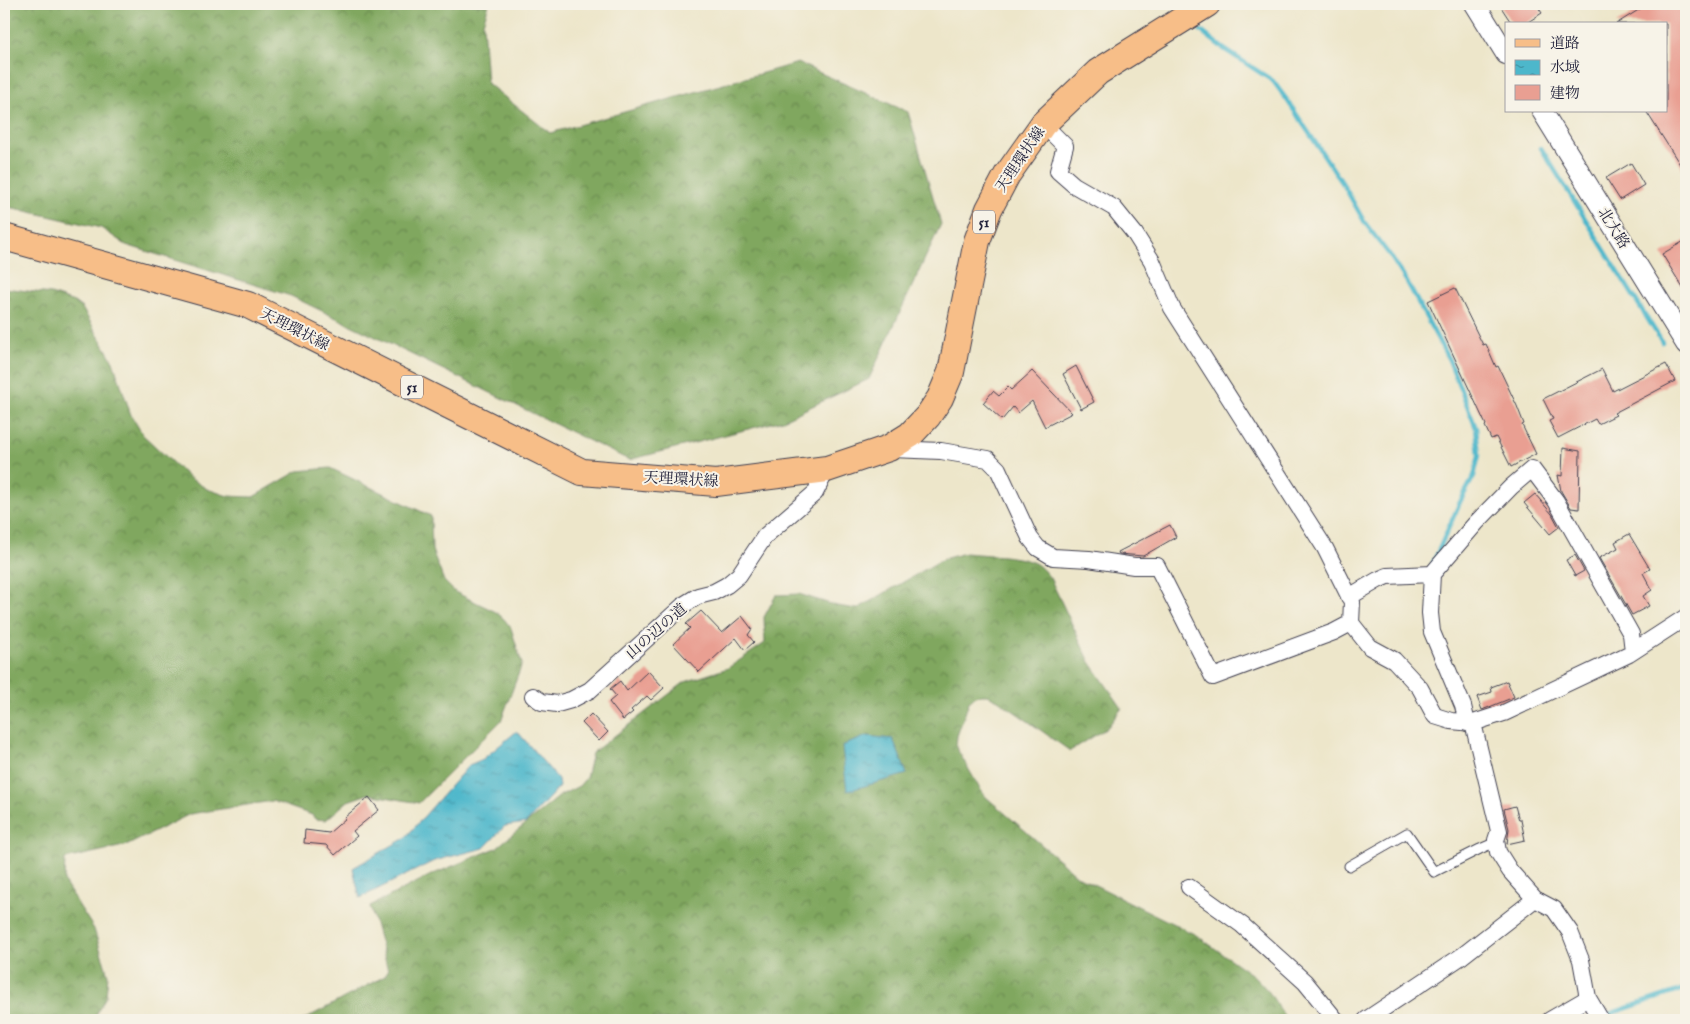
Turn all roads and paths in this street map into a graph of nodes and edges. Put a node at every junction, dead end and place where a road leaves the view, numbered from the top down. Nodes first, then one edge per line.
1 (1207, 4) edge
2 (1475, 4) edge
3 (1505, 52) edge
4 (1543, 112) edge
5 (1043, 124) junction
6 (4, 237) edge
7 (1686, 344) edge
8 (889, 448) junction
9 (827, 469) junction
10 (1432, 574) junction
11 (1349, 597) junction
12 (1686, 617) edge
13 (1351, 622) junction
14 (1634, 650) junction
15 (533, 696) dead end
16 (1470, 723) junction
17 (1496, 842) junction
18 (1349, 866) dead end
19 (1189, 887) dead end
20 (1535, 899) junction
21 (1588, 998) junction
22 (1336, 1020) edge
23 (1366, 1020) edge
24 (1550, 1020) edge
25 (1601, 1020) edge

1 - 5 main road, 天理環状線 / 51
2 - 3 street
4 - 7 street, 北大路
5 - 8 main road, 天理環状線 / 51
5 - 11 street
6 - 9 main road, 天理環状線 / 51
8 - 9 main road, 天理環状線 / 51
8 - 13 street
9 - 15 street, 山の辺の道
10 - 11 street
10 - 14 street
10 - 16 street
11 - 13 street
12 - 14 street
13 - 16 street
14 - 16 street
16 - 17 street
17 - 18 lane
17 - 20 street
19 - 22 street
20 - 21 street
20 - 23 street
21 - 24 street
21 - 25 street

